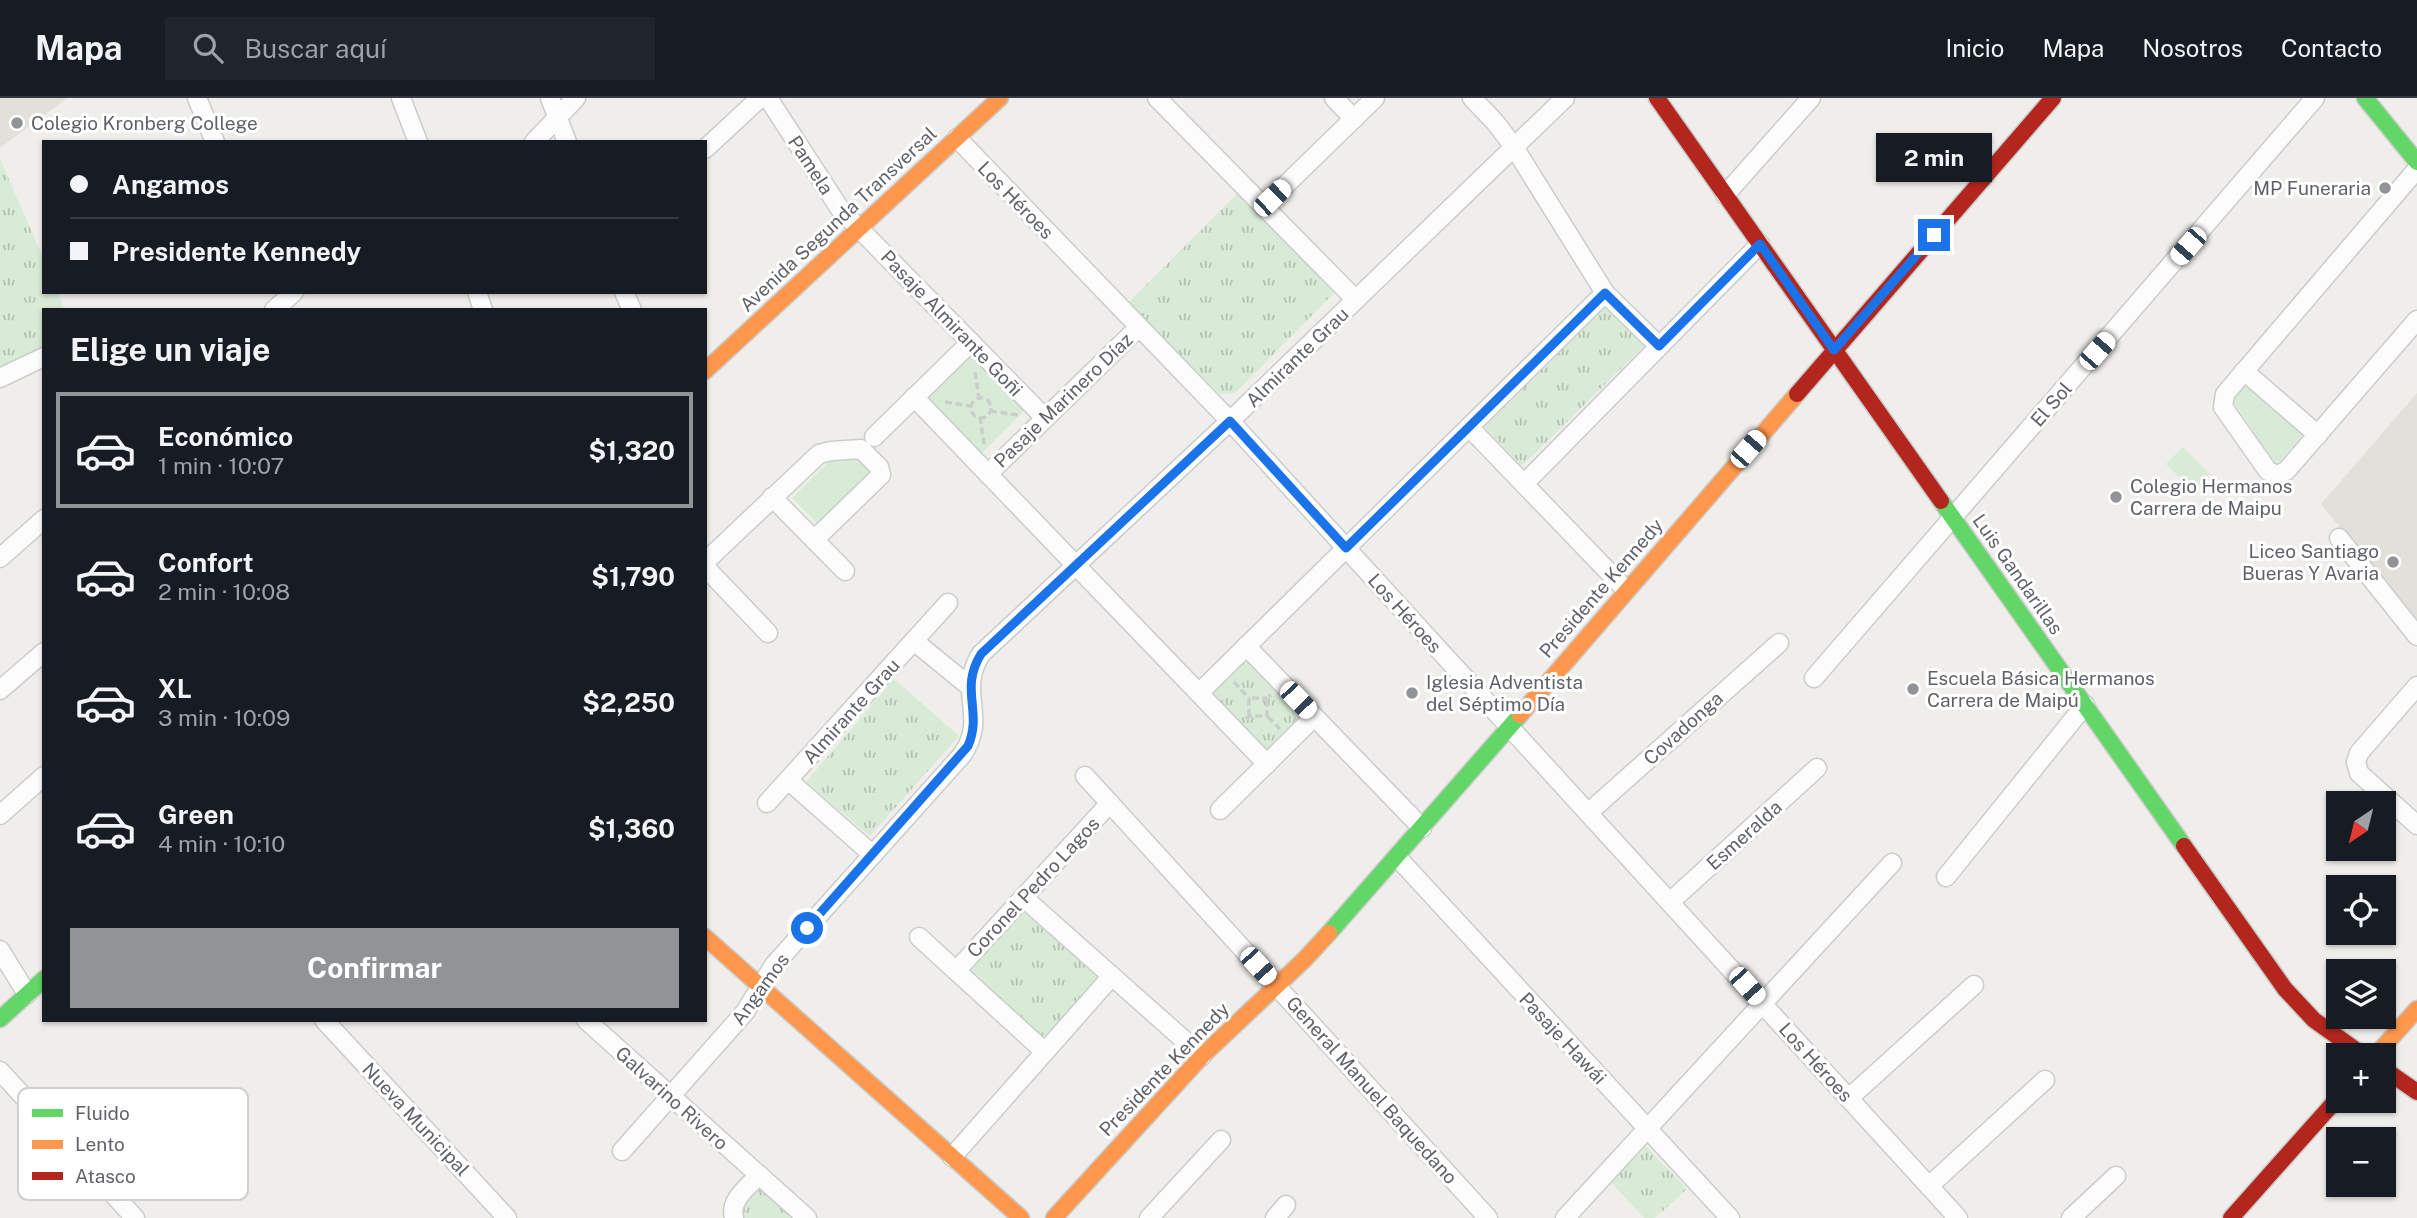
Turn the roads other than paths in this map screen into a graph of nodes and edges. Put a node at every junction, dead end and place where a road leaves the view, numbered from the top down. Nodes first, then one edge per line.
1 (197, 98) edge
2 (401, 98) edge
3 (550, 98) edge
4 (576, 98) edge
5 (760, 98) edge
6 (768, 98) edge
7 (1157, 98) edge
8 (1334, 98) edge
9 (1375, 98) edge
10 (1472, 98) edge
11 (1565, 98) edge
12 (1657, 98) edge
13 (1811, 98) edge
14 (2053, 98) edge
15 (2315, 98) edge
16 (2365, 98) edge
17 (989, 102) edge
18 (558, 117) junction
19 (1354, 118) junction
20 (957, 138) junction
21 (214, 140) edge
22 (417, 140) edge
23 (536, 140) edge
24 (566, 140) edge
25 (707, 147) edge
26 (1514, 147) junction
27 (2417, 162) edge
28 (2417, 169) edge
29 (1726, 195) junction
30 (1264, 206) junction
31 (859, 228) junction
32 (1760, 244) junction
33 (1605, 293) junction
34 (1356, 300) junction
35 (2417, 320) edge
36 (1139, 327) junction
37 (971, 342) junction
38 (1659, 346) junction
39 (1834, 350) junction
40 (42, 358) edge
41 (707, 369) edge
42 (2244, 371) junction
43 (0, 378) edge
44 (914, 397) junction
45 (1045, 418) junction
46 (1230, 421) junction
47 (1469, 427) junction
48 (2318, 435) junction
49 (874, 437) dead end
50 (988, 474) junction
51 (1524, 484) junction
52 (772, 498) junction
53 (1953, 518) junction
54 (42, 522) edge
55 (2339, 538) dead end
56 (814, 540) junction
57 (1346, 548) junction
58 (0, 558) edge
59 (707, 560) edge
60 (1076, 565) junction
61 (707, 569) edge
62 (845, 571) dead end
63 (1626, 590) junction
64 (948, 603) dead end
65 (768, 633) dead end
66 (2417, 636) edge
67 (914, 641) junction
68 (1779, 643) dead end
69 (1246, 646) junction
70 (42, 654) edge
71 (1814, 678) dead end
72 (2417, 686) edge
73 (969, 687) junction
74 (0, 690) edge
75 (1199, 693) junction
76 (2085, 705) junction
77 (1314, 717) junction
78 (1508, 727) junction
79 (1267, 764) junction
80 (1818, 768) dead end
81 (1085, 776) dead end
82 (42, 778) edge
83 (788, 780) junction
84 (767, 803) dead end
85 (1110, 803) junction
86 (1220, 810) dead end
87 (1588, 813) junction
88 (0, 815) edge
89 (1416, 822) junction
90 (2417, 825) edge
91 (873, 855) junction
92 (1398, 857) junction
93 (1892, 863) dead end
94 (1946, 877) dead end
95 (1024, 898) junction
96 (1670, 902) junction
97 (919, 937) dead end
98 (707, 939) edge
99 (0, 950) edge
100 (956, 971) junction
101 (1112, 976) junction
102 (42, 981) edge
103 (1973, 985) dead end
104 (1277, 986) junction
105 (761, 987) junction
106 (27, 994) junction
107 (1762, 1003) junction
108 (2417, 1009) edge
109 (0, 1020) edge
110 (326, 1022) edge
111 (588, 1022) edge
112 (2346, 1043) edge
113 (2387, 1043) edge
114 (1045, 1052) junction
115 (1202, 1056) junction
116 (0, 1071) edge
117 (2396, 1077) edge
118 (2045, 1080) dead end
119 (18, 1091) edge
120 (2417, 1092) edge
121 (670, 1096) junction
122 (1849, 1098) junction
123 (2326, 1111) edge
124 (1648, 1129) junction
125 (1221, 1140) dead end
126 (622, 1151) dead end
127 (952, 1157) junction
128 (759, 1175) junction
129 (2116, 1176) dead end
130 (1929, 1186) junction
131 (118, 1200) edge
132 (135, 1218) edge
133 (507, 1218) edge
134 (734, 1218) edge
135 (807, 1218) edge
136 (1021, 1218) edge
137 (1054, 1218) edge
138 (1149, 1218) edge
139 (1488, 1218) edge
140 (1565, 1218) edge
141 (1730, 1218) edge
142 (1958, 1218) edge
143 (2071, 1218) edge
144 (2231, 1218) edge

1 - 21 street
2 - 22 street
3 - 18 street
4 - 18 street
5 - 25 street
6 - 31 street, Pamela
7 - 30 street
8 - 19 street
9 - 19 street
10 - 26 street
11 - 26 street, Almirante Grau
12 - 29 street, Luis Gandarillas
13 - 29 street
14 - 39 street, Presidente Kennedy
15 - 53 street, El Sol
16 - 27 street
17 - 20 street, Avenida Segunda Transversal
18 - 23 street
18 - 24 street
19 - 30 street
20 - 31 street, Avenida Segunda Transversal
20 - 36 street, Los Héroes
26 - 33 street
26 - 34 street, Almirante Grau
28 - 42 street
29 - 32 street, Luis Gandarillas
30 - 34 street
31 - 37 street, Pasaje Almirante Goñi
31 - 41 street, Avenida Segunda Transversal
32 - 38 street
32 - 39 street, Luis Gandarillas
33 - 38 street
33 - 47 street
34 - 46 street, Almirante Grau
35 - 48 street
36 - 45 street, Pasaje Marinero Díaz
36 - 46 street, Los Héroes
37 - 44 street
37 - 45 street, Pasaje Almirante Goñi
38 - 51 street
39 - 53 street, Luis Gandarillas
39 - 63 street, Presidente Kennedy
40 - 43 street
42 - 48 street
42 - 48 street
44 - 49 street
44 - 50 street
45 - 50 street, Pasaje Marinero Díaz
46 - 57 street, Los Héroes
46 - 60 street, Almirante Grau
47 - 51 street
47 - 57 street
50 - 60 street
51 - 63 street
52 - 56 street
52 - 56 street
52 - 59 street
53 - 71 street, El Sol
53 - 76 street, Luis Gandarillas
54 - 58 street
55 - 66 street
56 - 62 street
57 - 69 street
57 - 78 street, Los Héroes
60 - 73 street, Almirante Grau
60 - 75 street
61 - 65 street
63 - 78 street, Presidente Kennedy
64 - 67 street, Almirante Grau
67 - 73 street, Almirante Grau
67 - 83 street, Almirante Grau
68 - 87 street, Covadonga
69 - 75 street
69 - 77 street
70 - 74 street
72 - 90 street
73 - 91 street, Angamos
75 - 79 street
76 - 94 street
76 - 112 street, Luis Gandarillas
77 - 79 street
77 - 89 street
78 - 87 street, Los Héroes
78 - 89 street, Presidente Kennedy
79 - 86 street
80 - 96 street, Esmeralda
81 - 85 street, General Manuel Baquedano
82 - 88 street
83 - 84 street, Almirante Grau
83 - 91 street, Almirante Grau
85 - 95 street, Coronel Pedro Lagos
85 - 104 street, General Manuel Baquedano
87 - 96 street, Los Héroes
89 - 92 street, Presidente Kennedy
91 - 105 street, Angamos
92 - 104 street, Presidente Kennedy
92 - 124 street, Pasaje Hawái
93 - 107 street
95 - 100 street, Coronel Pedro Lagos
95 - 101 street
96 - 107 street, Los Héroes
97 - 100 street
98 - 105 street
99 - 106 street
100 - 114 street
101 - 114 street
101 - 115 street
102 - 106 street
103 - 122 street
104 - 115 street, Presidente Kennedy
104 - 139 street, General Manuel Baquedano
105 - 121 street, Angamos
105 - 127 street
106 - 109 street
107 - 122 street, Los Héroes
107 - 124 street
108 - 113 street
110 - 133 street, Nueva Municipal
111 - 121 street, Galvarino Rivero
114 - 127 street
115 - 137 street, Presidente Kennedy
116 - 119 street
117 - 120 street
118 - 130 street
121 - 126 street, Angamos
121 - 128 street, Galvarino Rivero
122 - 130 street, Los Héroes
123 - 144 street
124 - 140 street
124 - 141 street, Pasaje Hawái
125 - 138 street
127 - 136 street
128 - 134 street
128 - 135 street, Galvarino Rivero
129 - 143 street
130 - 142 street, Los Héroes
131 - 132 street

